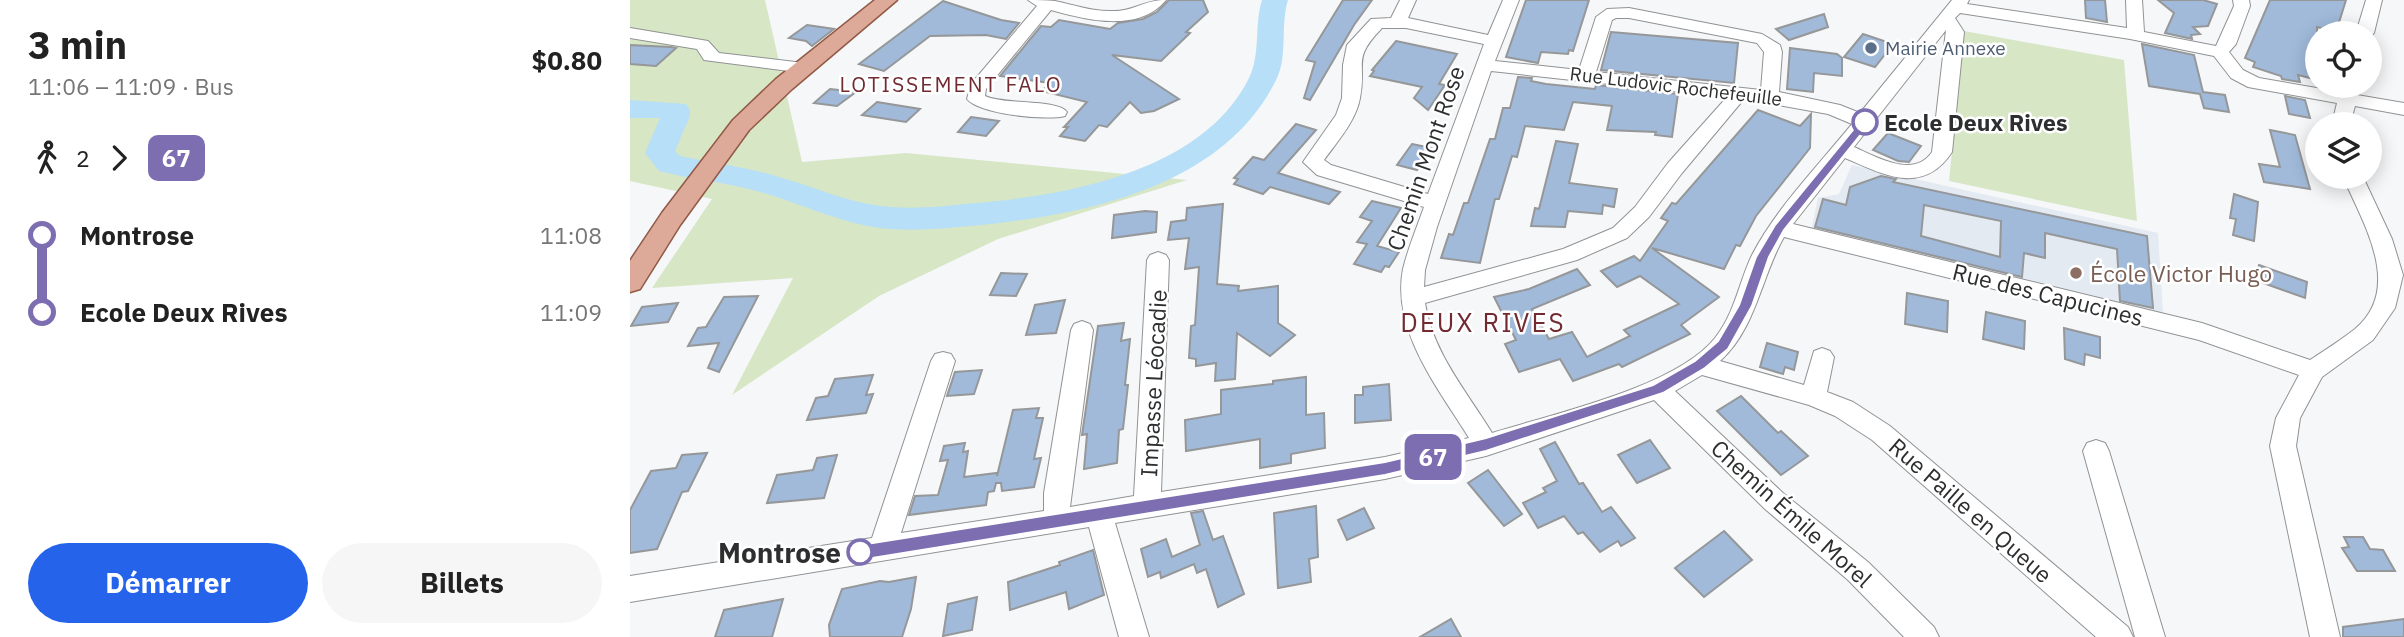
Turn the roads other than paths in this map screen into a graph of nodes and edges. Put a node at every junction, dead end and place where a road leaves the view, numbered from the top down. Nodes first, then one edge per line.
1 (887, 0) edge
2 (1158, 0) edge
3 (1408, 0) edge
4 (1511, 0) edge
5 (2134, 0) edge
6 (2241, 0) edge
7 (2374, 0) edge
8 (1042, 2) edge
9 (1954, 6) edge
10 (2368, 21) edge
11 (1398, 22) junction
12 (630, 33) edge
13 (2136, 35) junction
14 (1494, 41) junction
15 (2220, 52) junction
16 (1484, 65) junction
17 (804, 68) junction
18 (1586, 75) junction
19 (2305, 88) edge
20 (1738, 94) junction
21 (1770, 96) junction
22 (2368, 98) edge
23 (2404, 109) edge
24 (1058, 112) dead end
25 (1865, 122) junction
26 (1842, 150) junction
27 (2358, 189) edge
28 (1435, 203) junction
29 (1779, 228) junction
30 (1158, 260) dead end
31 (630, 282) edge
32 (1413, 298) junction
33 (1082, 330) dead end
34 (1822, 357) dead end
35 (943, 361) dead end
36 (1700, 365) junction
37 (2313, 370) junction
38 (1658, 389) junction
39 (1814, 397) junction
40 (1486, 445) junction
41 (2096, 451) dead end
42 (1147, 506) junction
43 (1099, 514) junction
44 (1057, 520) junction
45 (882, 549) junction
46 (630, 589) edge
47 (1134, 637) edge
48 (1924, 637) edge
49 (2118, 637) edge
50 (2150, 637) edge
51 (2325, 637) edge

1 - 17 main road
2 - 8 street
3 - 11 street
4 - 14 street, Chemin Mont Rose
5 - 13 street
6 - 15 street
7 - 10 street
8 - 24 street
9 - 13 street
9 - 25 street
9 - 26 street
11 - 14 street
11 - 28 street
12 - 17 street
13 - 15 street
14 - 16 street, Chemin Mont Rose
15 - 19 street
16 - 18 street, Rue Ludovic Rochefeuille
16 - 28 street, Chemin Mont Rose
17 - 31 main road
18 - 20 street, Rue Ludovic Rochefeuille
18 - 21 street
20 - 21 street, Rue Ludovic Rochefeuille
20 - 32 street
21 - 25 street, Rue Ludovic Rochefeuille
22 - 23 street
25 - 26 street
26 - 29 street
27 - 37 street
28 - 32 street, Chemin Mont Rose
29 - 36 street
29 - 37 street, Rue des Capucines
30 - 42 street, Impasse Léocadie
32 - 40 street, Chemin Mont Rose
33 - 44 street
34 - 39 street
35 - 45 street
36 - 38 street
36 - 39 street, Rue Paille en Queue
37 - 51 street
38 - 40 street
38 - 48 street, Chemin Émile Morel
39 - 49 street, Rue Paille en Queue
40 - 42 street
41 - 50 street
42 - 43 street
43 - 44 street
43 - 47 street
44 - 45 street
45 - 46 street

